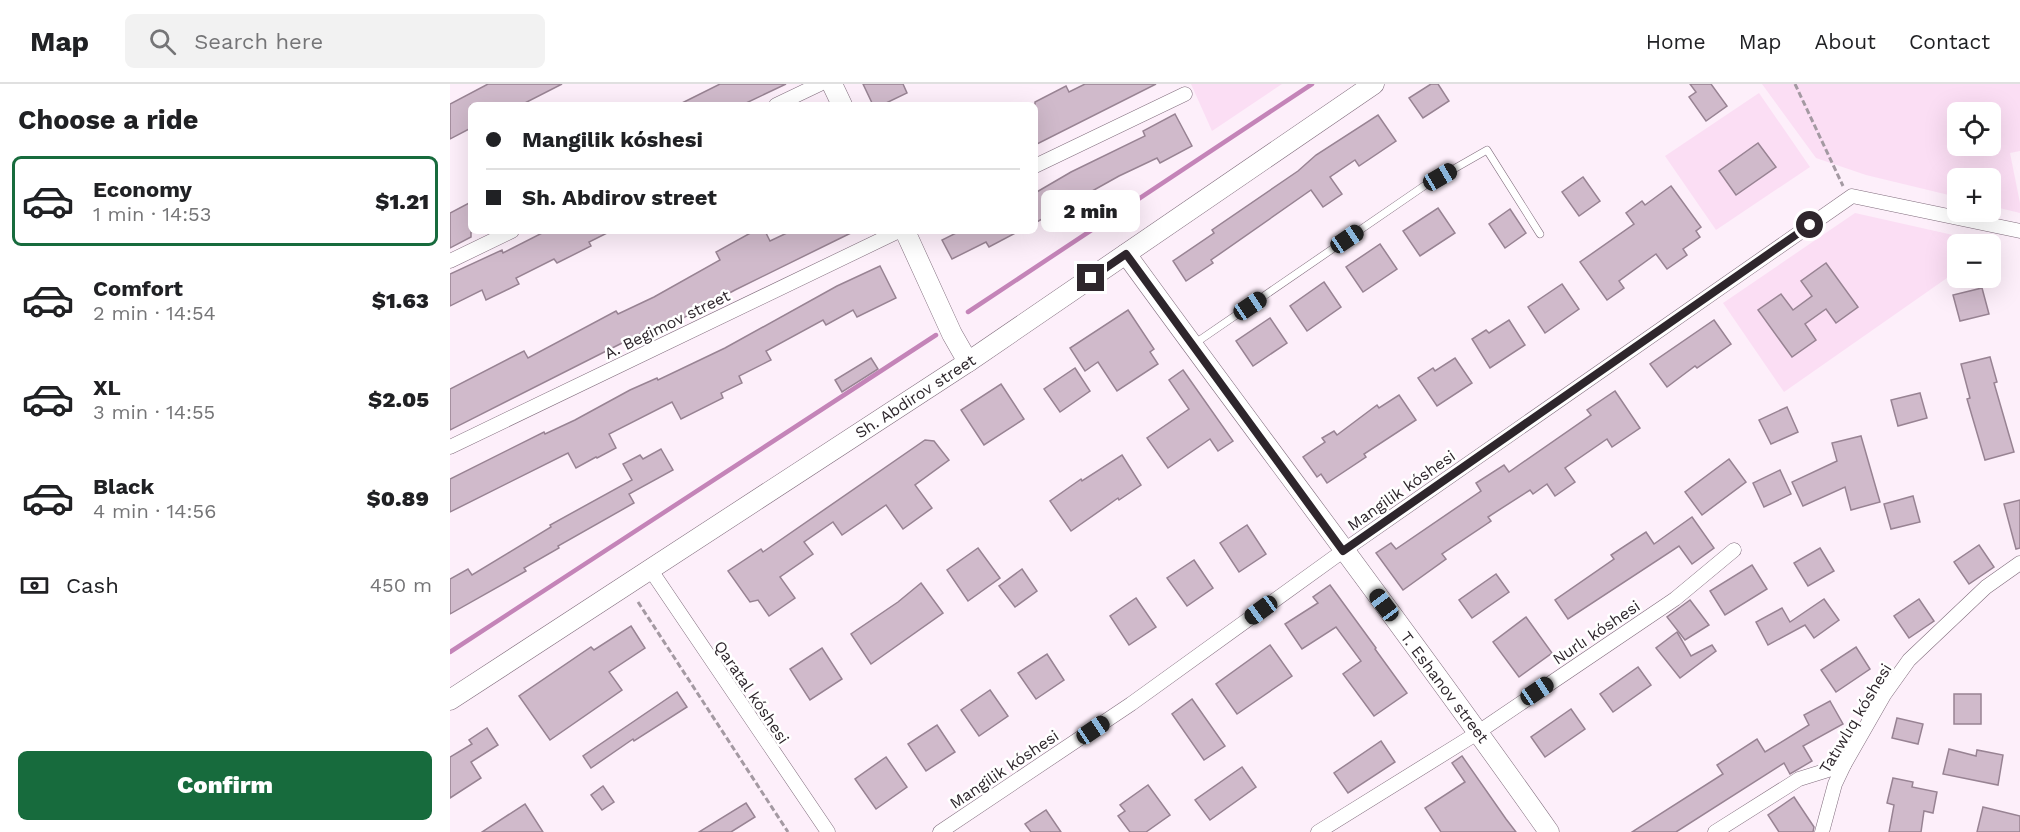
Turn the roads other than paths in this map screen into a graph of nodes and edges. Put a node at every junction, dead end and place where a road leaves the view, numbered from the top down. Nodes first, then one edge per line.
1 (820, 84) edge
2 (832, 84) edge
3 (1374, 84) edge
4 (1183, 89) edge
5 (782, 102) edge
6 (841, 102) edge
7 (1038, 164) edge
8 (2020, 231) edge
9 (506, 234) edge
10 (892, 234) edge
11 (906, 234) edge
12 (1540, 234) dead end
13 (1126, 254) junction
14 (450, 261) edge
15 (1192, 345) junction
16 (968, 362) junction
17 (450, 447) edge
18 (1734, 550) dead end
19 (1343, 551) junction
20 (2020, 563) edge
21 (650, 569) junction
22 (450, 700) edge
23 (1478, 731) junction
24 (1844, 765) junction
25 (828, 832) edge
26 (940, 832) edge
27 (1318, 832) edge
28 (1549, 832) edge
29 (1715, 832) edge
30 (1822, 832) edge

1 - 5 street
2 - 6 main road
3 - 13 main road, Sh. Abdirov street
4 - 7 street
8 - 19 street, Mangilik kóshesi
9 - 14 street
10 - 17 street, A. Begimov street
11 - 16 main road
12 - 15 lane
13 - 15 main road, T. Eshanov street
13 - 16 main road, Sh. Abdirov street
15 - 19 main road, T. Eshanov street
16 - 21 main road, Sh. Abdirov street
18 - 23 street, Nurlı kóshesi
19 - 23 main road, T. Eshanov street
19 - 26 street, Mangilik kóshesi
20 - 24 street, Tatıwlıq kóshesi
21 - 22 main road, Sh. Abdirov street
21 - 25 street, Qaratal kóshesi
23 - 27 street, Nurlı kóshesi
23 - 28 main road, T. Eshanov street
24 - 29 street
24 - 30 street, Tatıwlıq kóshesi

